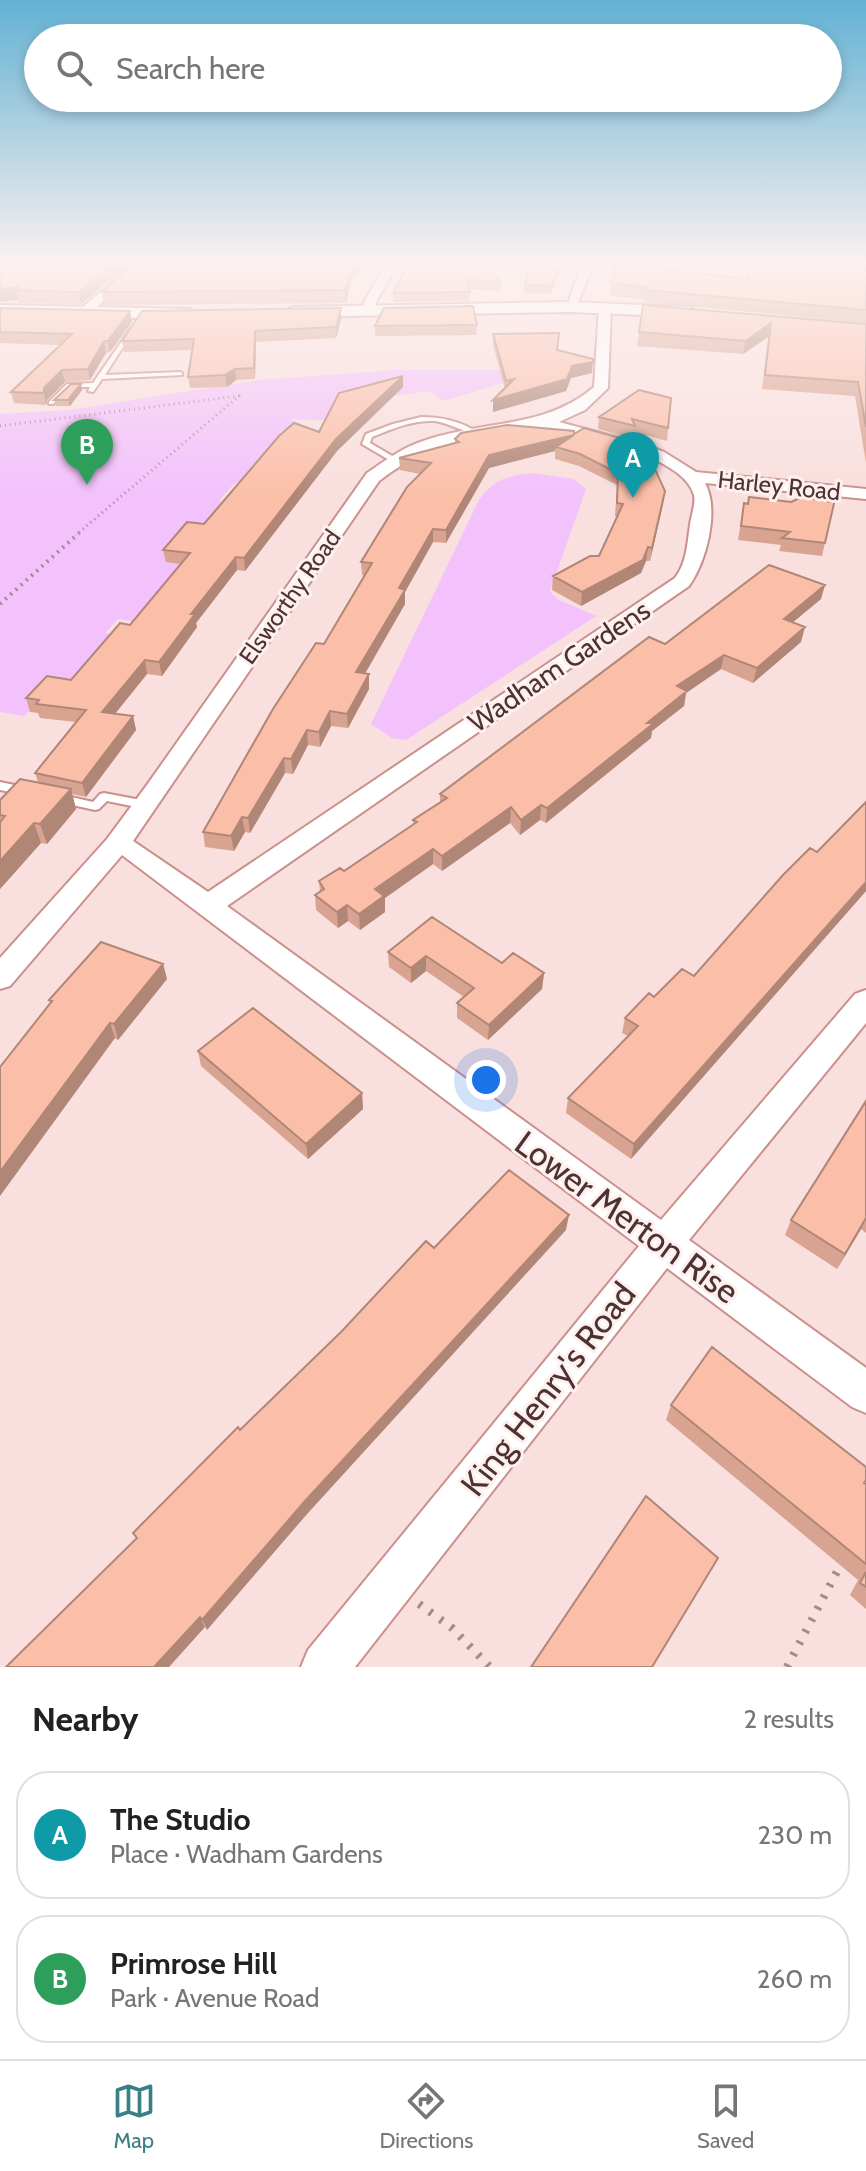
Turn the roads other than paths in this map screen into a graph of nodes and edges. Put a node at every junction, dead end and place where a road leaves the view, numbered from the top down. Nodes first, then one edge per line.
1 (124, 341) edge
2 (603, 341) edge
3 (180, 374) dead end
4 (100, 377) junction
5 (51, 403) edge
6 (539, 422) junction
7 (473, 432) junction
8 (391, 459) junction
9 (691, 477) junction
10 (866, 494) edge
11 (0, 786) edge
12 (146, 805) junction
13 (116, 845) junction
14 (207, 906) junction
15 (0, 978) edge
16 (866, 1002) edge
17 (664, 1243) junction
18 (866, 1393) edge
19 (325, 1667) edge

1 - 4 lane
2 - 6 street, Elsworthy Road
3 - 4 lane
4 - 5 lane
6 - 7 street, Elsworthy Road
6 - 9 street
7 - 8 street, Elsworthy Road
7 - 8 lane
8 - 12 street, Elsworthy Road
9 - 10 street, Harley Road
9 - 14 street, Wadham Gardens
11 - 12 lane
12 - 13 street, Elsworthy Road
13 - 14 street, Lower Merton Rise
13 - 15 street, Elsworthy Road
14 - 17 street, Lower Merton Rise
16 - 17 street, King Henry's Road
17 - 18 street, Lower Merton Rise
17 - 19 street, King Henry's Road

